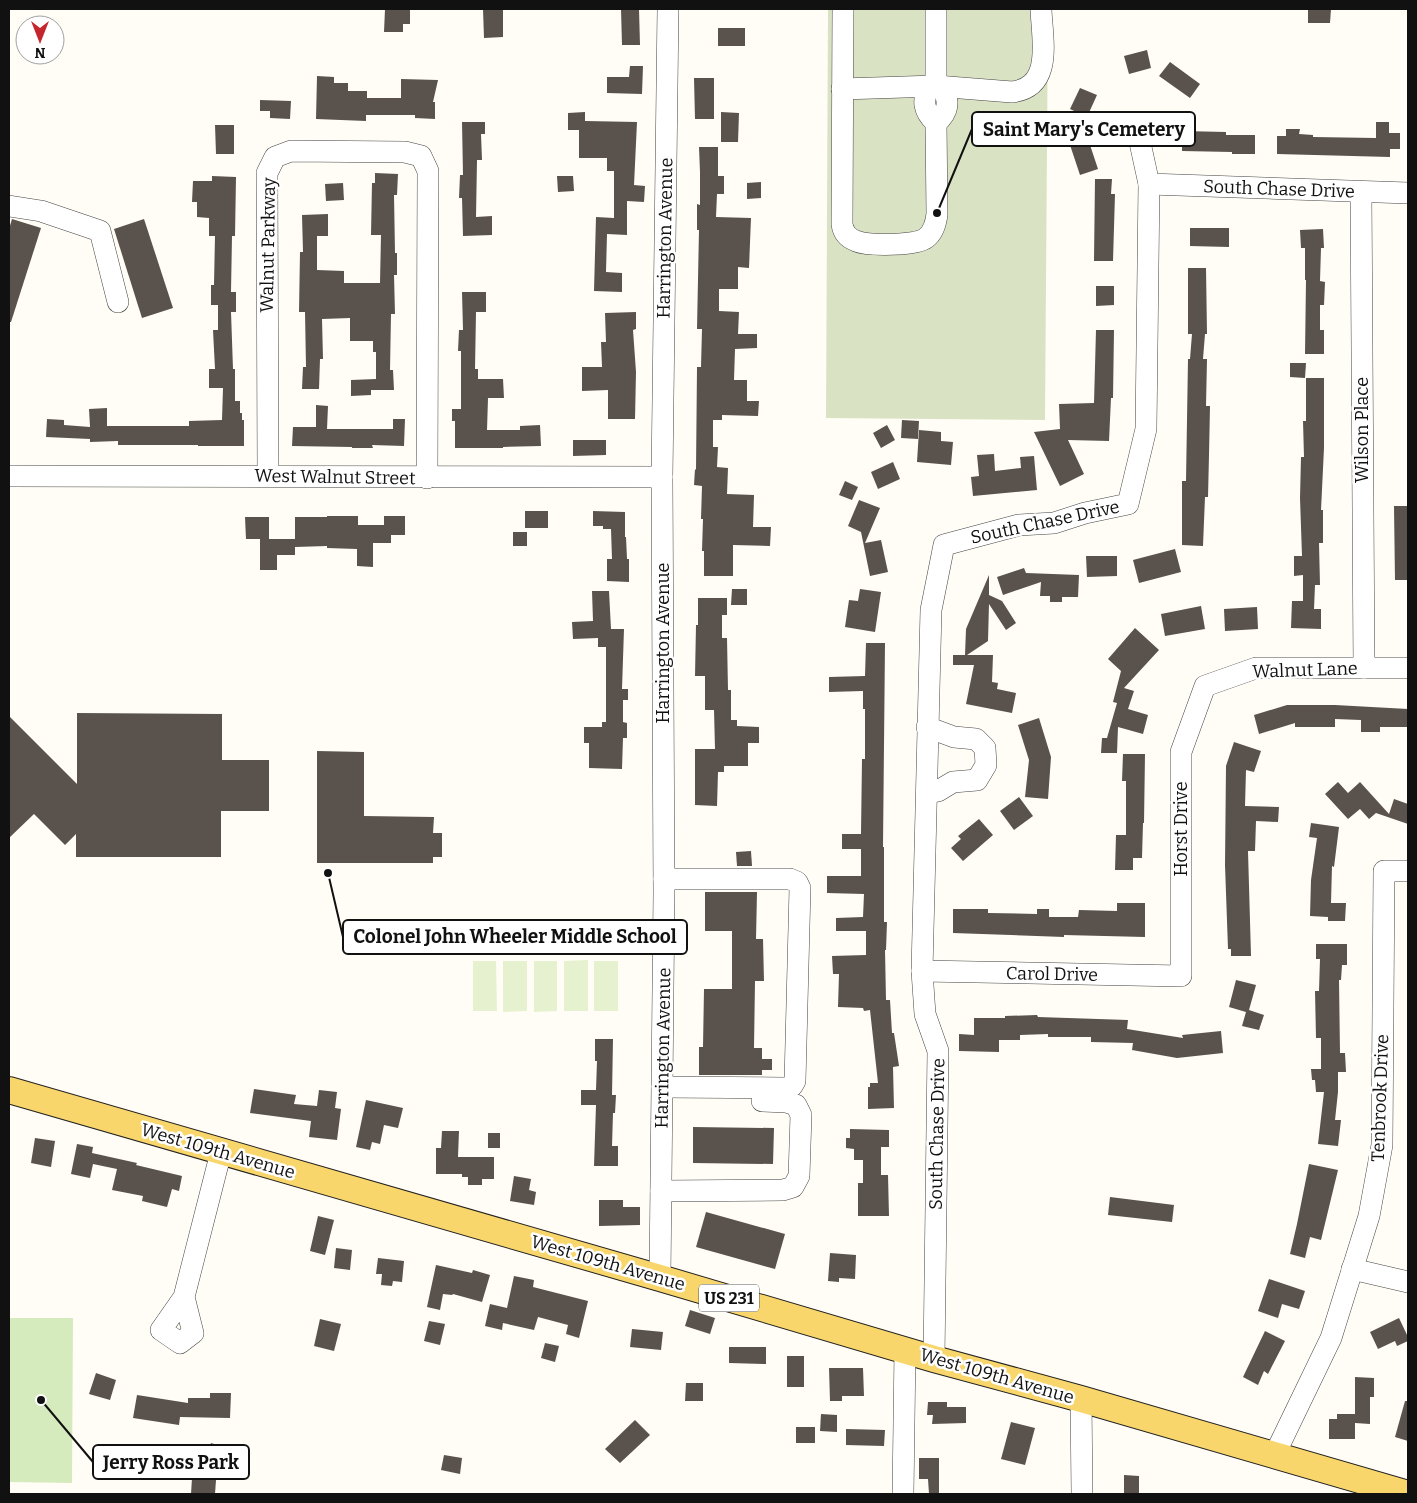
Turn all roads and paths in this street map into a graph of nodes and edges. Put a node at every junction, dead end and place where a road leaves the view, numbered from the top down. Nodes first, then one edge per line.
1 (668, 9) edge
2 (843, 9) edge
3 (936, 9) edge
4 (1041, 9) edge
5 (936, 86) junction
6 (842, 89) junction
7 (1136, 129) dead end
8 (1149, 184) junction
9 (1361, 192) junction
10 (1408, 193) edge
11 (9, 206) edge
12 (118, 302) dead end
13 (9, 476) edge
14 (268, 476) junction
15 (427, 478) junction
16 (662, 478) junction
17 (1364, 668) junction
18 (1408, 668) edge
19 (1205, 686) joint
20 (927, 727) junction
21 (927, 792) junction
22 (1408, 871) edge
23 (664, 879) junction
24 (922, 971) junction
25 (1181, 976) joint
26 (9, 1090) edge
27 (662, 1094) junction
28 (220, 1152) junction
29 (661, 1191) junction
30 (1352, 1269) junction
31 (660, 1278) junction
32 (1408, 1282) edge
33 (184, 1297) dead end
34 (905, 1350) junction
35 (934, 1359) junction
36 (1081, 1399) junction
37 (1274, 1456) junction
38 (903, 1494) edge
39 (1082, 1494) edge
40 (1408, 1494) edge

1 - 16 street, Harrington Avenue
2 - 6 street
3 - 5 street
4 - 5 street
5 - 6 street
5 - 6 street
7 - 8 street, South Chase Drive
8 - 9 street, South Chase Drive
8 - 20 street, South Chase Drive
9 - 10 street, South Chase Drive
9 - 17 street, Wilson Place
11 - 12 street
13 - 14 street, West Walnut Street
14 - 15 street, West Walnut Street
14 - 15 street, Walnut Parkway
15 - 16 street, West Walnut Street
16 - 23 street, Harrington Avenue
17 - 18 street, Walnut Lane
17 - 19 street, Walnut Lane
19 - 25 street, Horst Drive
20 - 21 street, South Chase Drive
20 - 21 street
21 - 24 street, South Chase Drive
22 - 30 street, Tenbrook Drive
23 - 27 street, Harrington Avenue
23 - 27 street
24 - 25 street, Carol Drive
24 - 35 street, South Chase Drive
26 - 28 main road, West 109th Avenue / US 231
27 - 29 street, Harrington Avenue
27 - 29 street
28 - 31 main road, West 109th Avenue / US 231
28 - 33 street
29 - 31 street, Harrington Avenue
30 - 32 street
30 - 37 street, Tenbrook Drive
31 - 34 main road, West 109th Avenue / US 231
34 - 35 main road, West 109th Avenue / US 231
34 - 38 street
35 - 36 main road, West 109th Avenue / US 231
36 - 37 main road, West 109th Avenue / US 231
36 - 39 street
37 - 40 main road, West 109th Avenue / US 231

